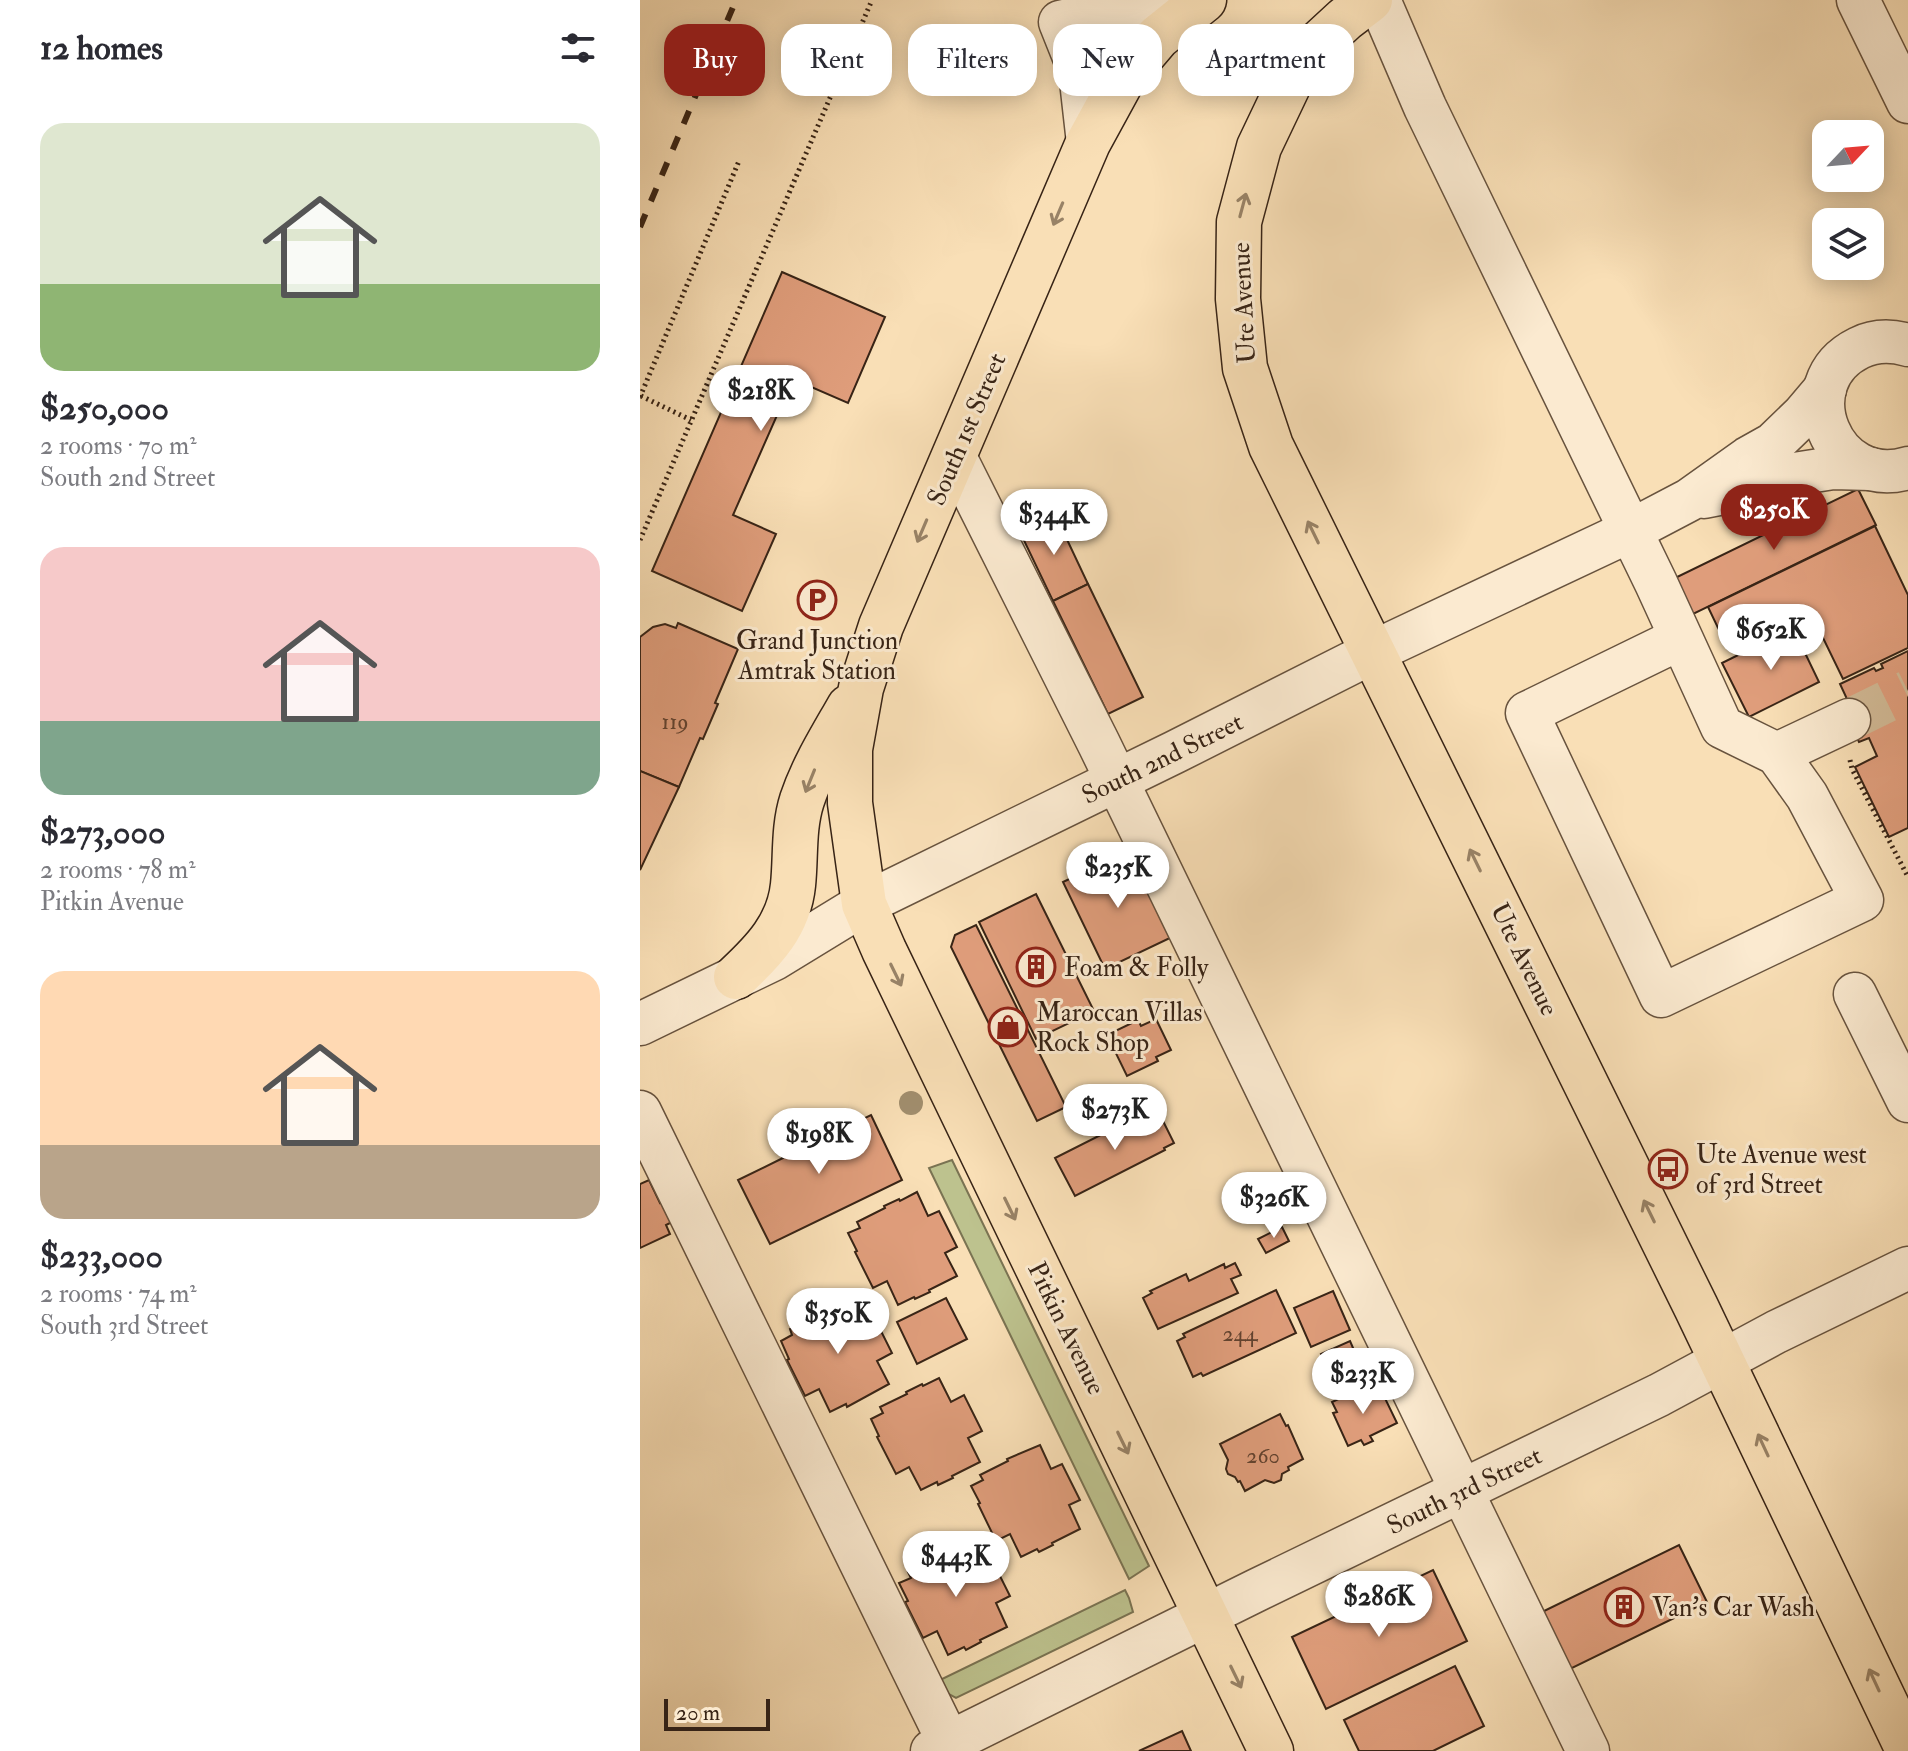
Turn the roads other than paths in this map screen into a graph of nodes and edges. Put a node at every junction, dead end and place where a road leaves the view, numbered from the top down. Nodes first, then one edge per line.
1 (1154, 0) edge
2 (1204, 0) edge
3 (1370, 0) edge
4 (1379, 0) edge
5 (1858, 0) edge
6 (1908, 102) edge
7 (1088, 143) junction
8 (1908, 317) edge
9 (1888, 344) edge
10 (1825, 389) junction
11 (954, 455) junction
12 (1892, 477) edge
13 (1689, 500) junction
14 (1630, 531) junction
15 (1681, 638) junction
16 (1373, 652) junction
17 (861, 688) junction
18 (1843, 723) tunnel mouth
19 (1777, 754) junction
20 (1117, 780) junction
21 (864, 904) junction
22 (736, 977) junction
23 (1855, 994) dead end
24 (640, 1024) edge
25 (1908, 1101) edge
26 (640, 1112) edge
27 (1908, 1268) edge
28 (1722, 1361) junction
29 (1462, 1492) junction
30 (1206, 1615) junction
31 (945, 1748) edge
32 (1908, 1750) edge
33 (1271, 1751) edge
34 (1588, 1751) edge

1 - 7 street
2 - 7 highway, South 1st Street
16 -> 3 highway, Ute Avenue
4 - 14 street
5 - 6 street
7 -> 11 highway, South 1st Street
8 - 9 street, South 2nd Street
9 - 10 street, South 2nd Street
10 - 12 street
10 - 13 street, South 2nd Street
11 -> 17 highway, South 1st Street
11 - 20 street
12 - 13 street, South 2nd Street
13 - 14 street, South 2nd Street
14 - 15 street
14 - 16 street, South 2nd Street
15 - 19 street
15 - 19 street
16 - 20 street, South 2nd Street
28 -> 16 highway, Ute Avenue
17 - 21 highway, South 1st Street
17 -> 22 highway
18 - 19 street
20 - 21 street, South 2nd Street
20 - 29 street
21 - 22 street, South 2nd Street
21 -> 30 highway, Pitkin Avenue
22 - 24 street, South 2nd Street
23 - 25 street
26 - 31 street
27 - 28 street, South 3rd Street
28 - 29 street, South 3rd Street
32 -> 28 highway, Ute Avenue
29 - 30 street, South 3rd Street
29 - 34 street
30 - 31 street, South 3rd Street
30 -> 33 highway, Pitkin Avenue

